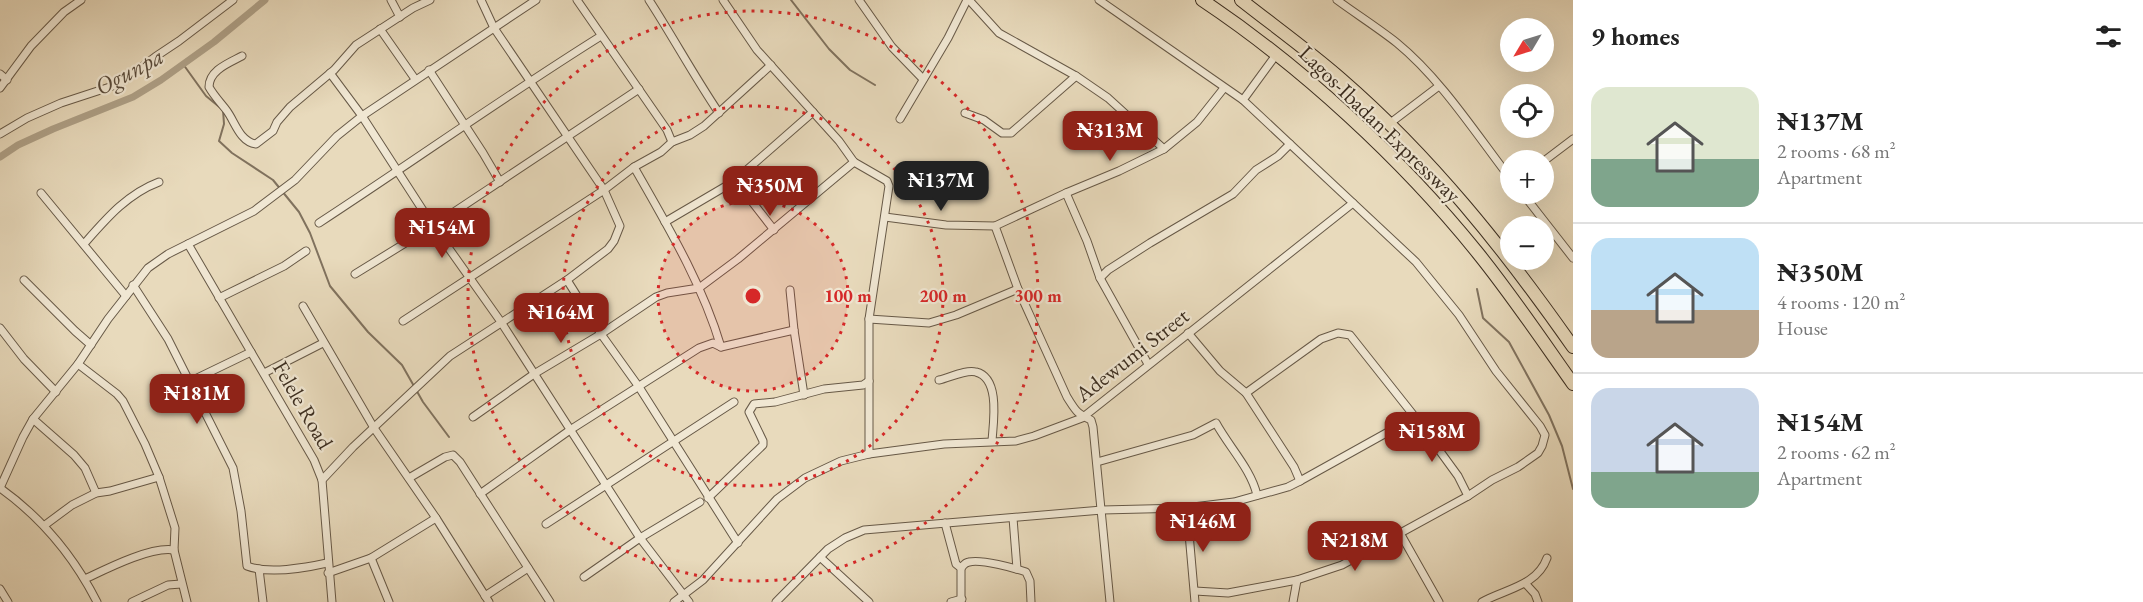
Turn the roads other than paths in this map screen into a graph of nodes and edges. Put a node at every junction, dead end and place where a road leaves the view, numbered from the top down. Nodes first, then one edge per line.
1 (81, 0) edge
2 (233, 0) edge
3 (392, 0) edge
4 (430, 0) edge
5 (482, 0) edge
6 (536, 0) edge
7 (577, 0) edge
8 (649, 0) edge
9 (723, 0) edge
10 (859, 0) edge
11 (968, 0) edge
12 (1203, 0) edge
13 (1241, 0) edge
14 (1336, 0) edge
15 (1102, 1) edge
16 (400, 17) junction
17 (380, 28) junction
18 (494, 28) junction
19 (601, 36) junction
20 (1276, 55) junction
21 (242, 56) dead end
22 (771, 65) junction
23 (429, 70) junction
24 (330, 73) junction
25 (0, 74) edge
26 (1076, 76) junction
27 (415, 79) junction
28 (923, 79) junction
29 (7, 80) junction
30 (531, 80) junction
31 (1439, 86) junction
32 (0, 88) edge
33 (1224, 88) junction
34 (639, 89) junction
35 (1243, 100) junction
36 (813, 112) junction
37 (719, 113) junction
38 (965, 113) dead end
39 (362, 116) junction
40 (900, 119) dead end
41 (1389, 124) junction
42 (465, 126) junction
43 (0, 134) edge
44 (568, 135) junction
45 (1573, 139) edge
46 (672, 142) junction
47 (1290, 144) junction
48 (1164, 149) junction
49 (1554, 153) edge
50 (854, 162) junction
51 (1500, 165) edge
52 (634, 167) junction
53 (398, 172) junction
54 (159, 182) dead end
55 (500, 182) junction
56 (733, 182) junction
57 (604, 190) junction
58 (41, 193) dead end
59 (1066, 193) junction
60 (1353, 203) junction
61 (1531, 204) edge
62 (885, 217) junction
63 (319, 222) dead end
64 (665, 222) junction
65 (434, 226) junction
66 (995, 226) junction
67 (774, 230) junction
68 (84, 244) junction
69 (188, 244) junction
70 (306, 251) dead end
71 (1573, 258) edge
72 (355, 274) dead end
73 (470, 278) junction
74 (1100, 278) junction
75 (24, 280) dead end
76 (567, 280) junction
77 (133, 285) junction
78 (699, 288) junction
79 (1018, 289) junction
80 (790, 290) dead end
81 (126, 296) junction
82 (219, 298) junction
83 (303, 306) dead end
84 (869, 319) junction
85 (404, 321) dead end
86 (501, 322) junction
87 (0, 328) edge
88 (794, 330) junction
89 (1188, 333) junction
90 (601, 334) junction
91 (3, 338) edge
92 (323, 343) junction
93 (91, 345) junction
94 (720, 347) junction
95 (1573, 347) edge
96 (251, 352) junction
97 (78, 364) junction
98 (1148, 364) junction
99 (264, 374) junction
100 (534, 374) junction
101 (939, 380) dead end
102 (869, 381) junction
103 (189, 382) junction
104 (1573, 384) edge
105 (639, 387) junction
106 (56, 392) junction
107 (1246, 393) junction
108 (804, 395) junction
109 (734, 402) dead end
110 (473, 417) dead end
111 (1415, 417) junction
112 (1082, 418) junction
113 (33, 419) junction
114 (374, 428) junction
115 (570, 430) junction
116 (673, 440) junction
117 (992, 441) junction
118 (869, 454) junction
119 (1097, 462) junction
120 (159, 477) junction
121 (409, 478) junction
122 (322, 480) junction
123 (1300, 481) junction
124 (605, 485) junction
125 (0, 488) edge
126 (96, 493) junction
127 (480, 494) junction
128 (1257, 495) junction
129 (1468, 496) junction
130 (708, 498) junction
131 (700, 502) dead end
132 (1185, 508) junction
133 (1102, 510) junction
134 (436, 518) junction
135 (1013, 518) junction
136 (945, 523) junction
137 (546, 524) dead end
138 (45, 525) junction
139 (1400, 533) junction
140 (640, 538) junction
141 (738, 543) junction
142 (174, 550) junction
143 (820, 557) junction
144 (371, 558) junction
145 (1547, 558) dead end
146 (327, 563) junction
147 (528, 568) junction
148 (961, 568) junction
149 (259, 569) junction
150 (1017, 569) junction
151 (328, 573) junction
152 (584, 577) dead end
153 (85, 579) junction
154 (1297, 580) junction
155 (1525, 583) junction
156 (182, 584) junction
157 (0, 589) edge
158 (1195, 591) junction
159 (487, 599) edge
160 (686, 599) edge
161 (961, 600) edge
162 (8, 602) edge
163 (97, 602) edge
164 (132, 602) edge
165 (187, 602) edge
166 (263, 602) edge
167 (332, 602) edge
168 (389, 602) edge
169 (550, 602) edge
170 (674, 602) edge
171 (776, 602) edge
172 (869, 602) edge
173 (951, 602) edge
174 (1031, 602) edge
175 (1110, 602) edge
176 (1195, 602) edge
177 (1293, 602) edge
178 (1439, 602) edge
179 (1482, 602) edge
180 (1538, 602) edge

1 - 29 street
2 - 43 street
3 - 16 street
4 - 16 street
5 - 18 street
6 - 18 street
7 - 19 street
8 - 37 street
9 - 22 street
10 - 28 street
11 - 26 street
11 - 28 street
12 - 20 highway, Lagos-Ibadan Expressway
13 - 41 highway, Lagos-Ibadan Expressway
14 - 31 street
15 - 33 street
16 - 17 street
17 - 24 street
17 - 27 street
18 - 23 street
18 - 30 street
19 - 30 street
19 - 34 street
20 - 35 street
20 - 104 highway, Lagos-Ibadan Expressway
21 - 24 street
22 - 36 street
22 - 37 street
23 - 27 street
23 - 42 street
24 - 39 street
25 - 29 street
26 - 38 street
26 - 48 street
27 - 39 street
28 - 40 street
29 - 32 street
30 - 42 street
30 - 44 street
31 - 41 street
31 - 51 street
33 - 35 street
33 - 48 street
34 - 44 street
34 - 46 street
35 - 47 street
36 - 50 street
36 - 56 street
37 - 46 street
39 - 53 street
39 - 69 street
41 - 95 highway, Lagos-Ibadan Expressway
42 - 53 street
42 - 55 street
44 - 55 street
44 - 57 street
45 - 49 street
46 - 52 street
47 - 60 street
47 - 74 street
48 - 59 street
50 - 62 street
50 - 67 street
52 - 57 street
52 - 64 street
53 - 63 street
53 - 65 street
54 - 68 street
55 - 65 street
56 - 64 street
56 - 67 street
57 - 73 street
57 - 76 street
58 - 68 street
59 - 66 street
59 - 74 street
60 - 89 street, Adewumi Street
60 - 129 street
61 - 71 street
62 - 66 street
62 - 84 street
64 - 78 street
65 - 72 street
65 - 73 street
66 - 79 street
67 - 78 street
68 - 81 street
69 - 77 street
69 - 82 street, Felele Road
70 - 82 street
73 - 85 street
73 - 86 street
74 - 98 street
75 - 93 street
76 - 86 street
76 - 90 street
77 - 81 street
77 - 103 street
78 - 90 street
78 - 94 street
79 - 84 street
79 - 112 street
80 - 88 street
81 - 93 street
82 - 96 street, Felele Road
83 - 92 street
84 - 102 street
86 - 100 street
86 - 114 street
87 - 91 street
88 - 94 street
88 - 108 street
89 - 98 street, Adewumi Street
89 - 107 street
90 - 100 street
90 - 105 street
91 - 106 street
92 - 99 street
92 - 114 street
93 - 97 street
94 - 105 street
96 - 99 street, Felele Road
96 - 103 street
97 - 106 street
97 - 120 street
98 - 112 street, Adewumi Street
99 - 122 street, Felele Road
100 - 110 street
100 - 115 street
101 - 117 street
102 - 108 street
102 - 118 street
103 - 149 street
105 - 115 street
105 - 116 street
106 - 113 street
107 - 111 street
107 - 123 street
108 - 130 street
109 - 116 street
111 - 123 street
111 - 129 street
112 - 117 street, Adewumi Street
112 - 119 street
113 - 125 street
113 - 126 street
114 - 121 street
114 - 122 street
115 - 124 street
115 - 127 street
116 - 124 street
116 - 130 street
117 - 118 street, Adewumi Street
118 - 141 street, Adewumi Street
119 - 128 street
119 - 133 street
120 - 126 street
120 - 142 street
121 - 127 street
121 - 134 street
122 - 146 street, Felele Road
123 - 128 street
124 - 137 street
124 - 140 street
125 - 138 street
126 - 138 street
127 - 147 street
128 - 132 street
129 - 139 street
130 - 141 street
131 - 140 street
132 - 133 street
132 - 158 street
133 - 135 street
133 - 175 street
134 - 144 street
134 - 159 street
135 - 136 street
135 - 150 street
136 - 143 street
136 - 148 street
138 - 153 street
139 - 154 street
139 - 178 street
140 - 152 street
140 - 160 street
141 - 160 street, Adewumi Street
142 - 153 street
142 - 156 street
143 - 171 street
143 - 172 street
144 - 151 street
144 - 168 street
145 - 155 street
146 - 149 street
146 - 151 street, Felele Road
147 - 159 street
147 - 169 street
148 - 150 street
148 - 161 street
149 - 166 street
150 - 174 street
151 - 167 street, Felele Road
153 - 163 street
154 - 158 street
154 - 177 street
155 - 179 street
155 - 180 street
156 - 164 street
156 - 165 street
157 - 162 street
158 - 176 street
160 - 170 street, Adewumi Street
161 - 173 street

